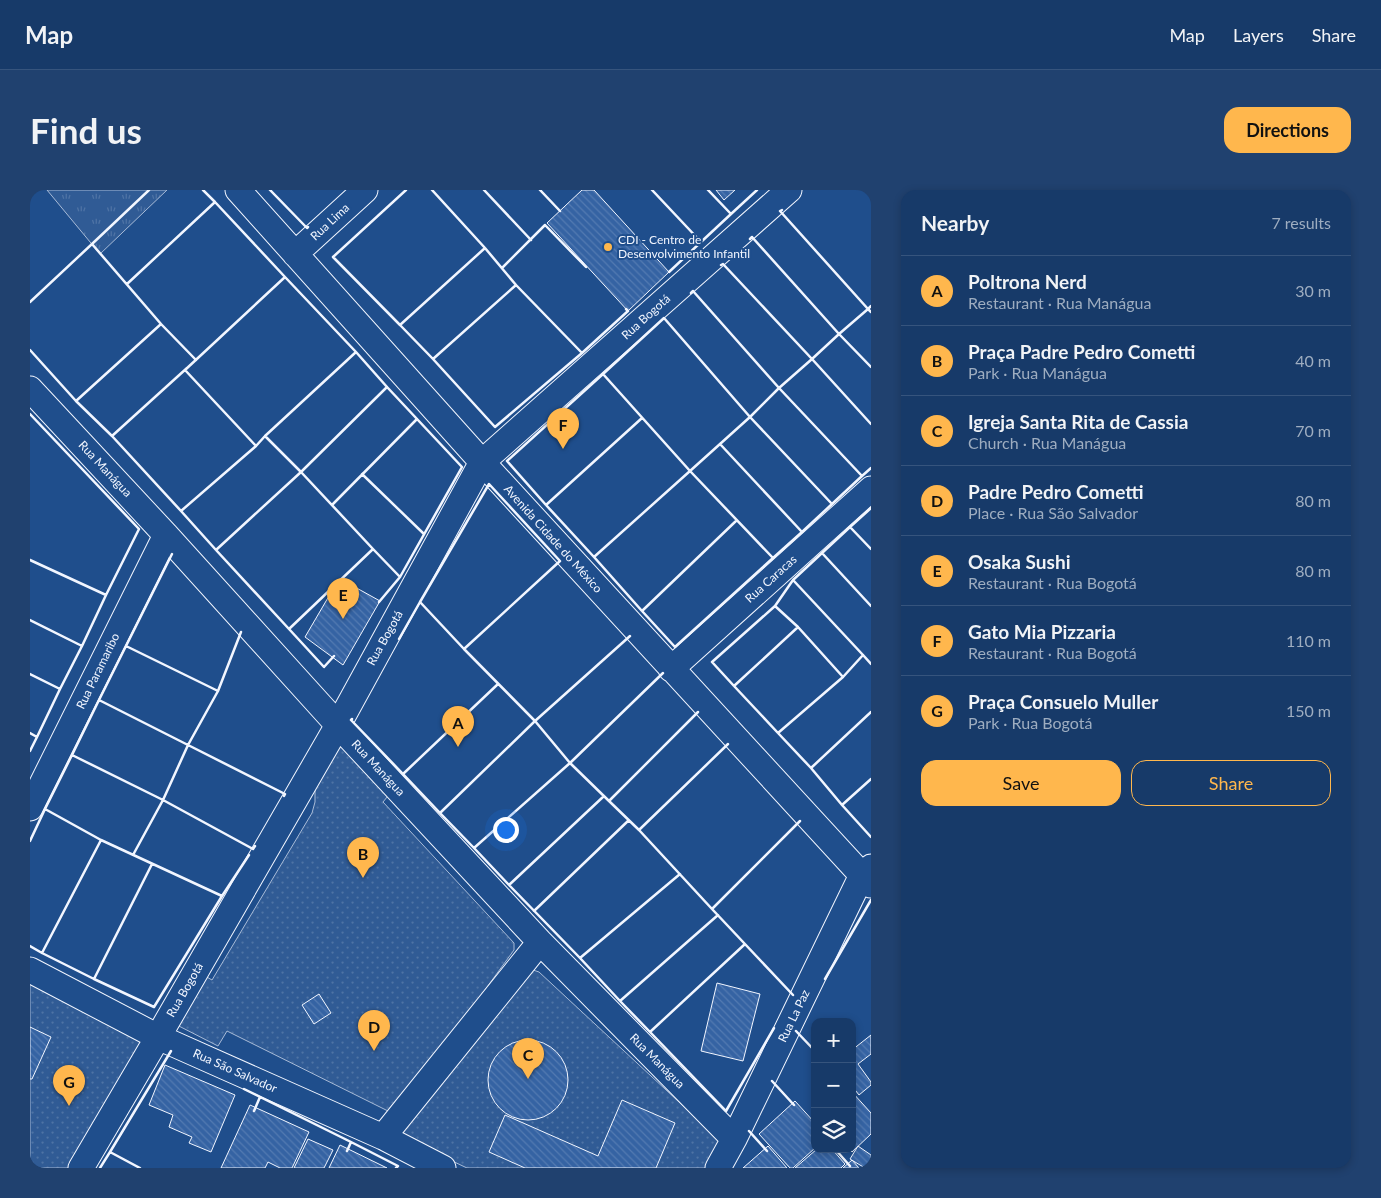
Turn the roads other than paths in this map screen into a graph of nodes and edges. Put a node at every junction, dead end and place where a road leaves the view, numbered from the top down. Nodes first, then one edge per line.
1 (238, 190) edge
2 (365, 190) edge
3 (789, 190) edge
4 (296, 254) junction
5 (30, 389) edge
6 (482, 462) junction
7 (871, 489) edge
8 (166, 535) junction
9 (672, 669) junction
10 (338, 725) junction
11 (30, 808) edge
12 (868, 876) edge
13 (540, 942) junction
14 (30, 970) edge
15 (158, 1037) junction
16 (383, 1137) junction
17 (734, 1139) junction
18 (80, 1168) edge
19 (443, 1168) edge
20 (718, 1168) edge

1 - 4 street, Avenida Cidade do México
2 - 4 street, Rua Lima
3 - 6 street, Rua Bogotá
4 - 6 street, Avenida Cidade do México
5 - 8 street, Rua Manágua
6 - 9 street, Avenida Cidade do México
6 - 10 street, Rua Bogotá
7 - 9 street, Rua Caracas
8 - 10 street, Rua Manágua
8 - 11 street, Rua Paramaribo
9 - 12 street, Avenida Cidade do México
10 - 13 street, Rua Manágua
10 - 15 street, Rua Bogotá
12 - 17 street, Rua La Paz
13 - 16 street
13 - 17 street, Rua Manágua
14 - 15 street, Rua São Salvador
15 - 16 street, Rua São Salvador
15 - 18 street, Rua Bogotá
16 - 19 street, Rua São Salvador
17 - 20 street, Rua La Paz

